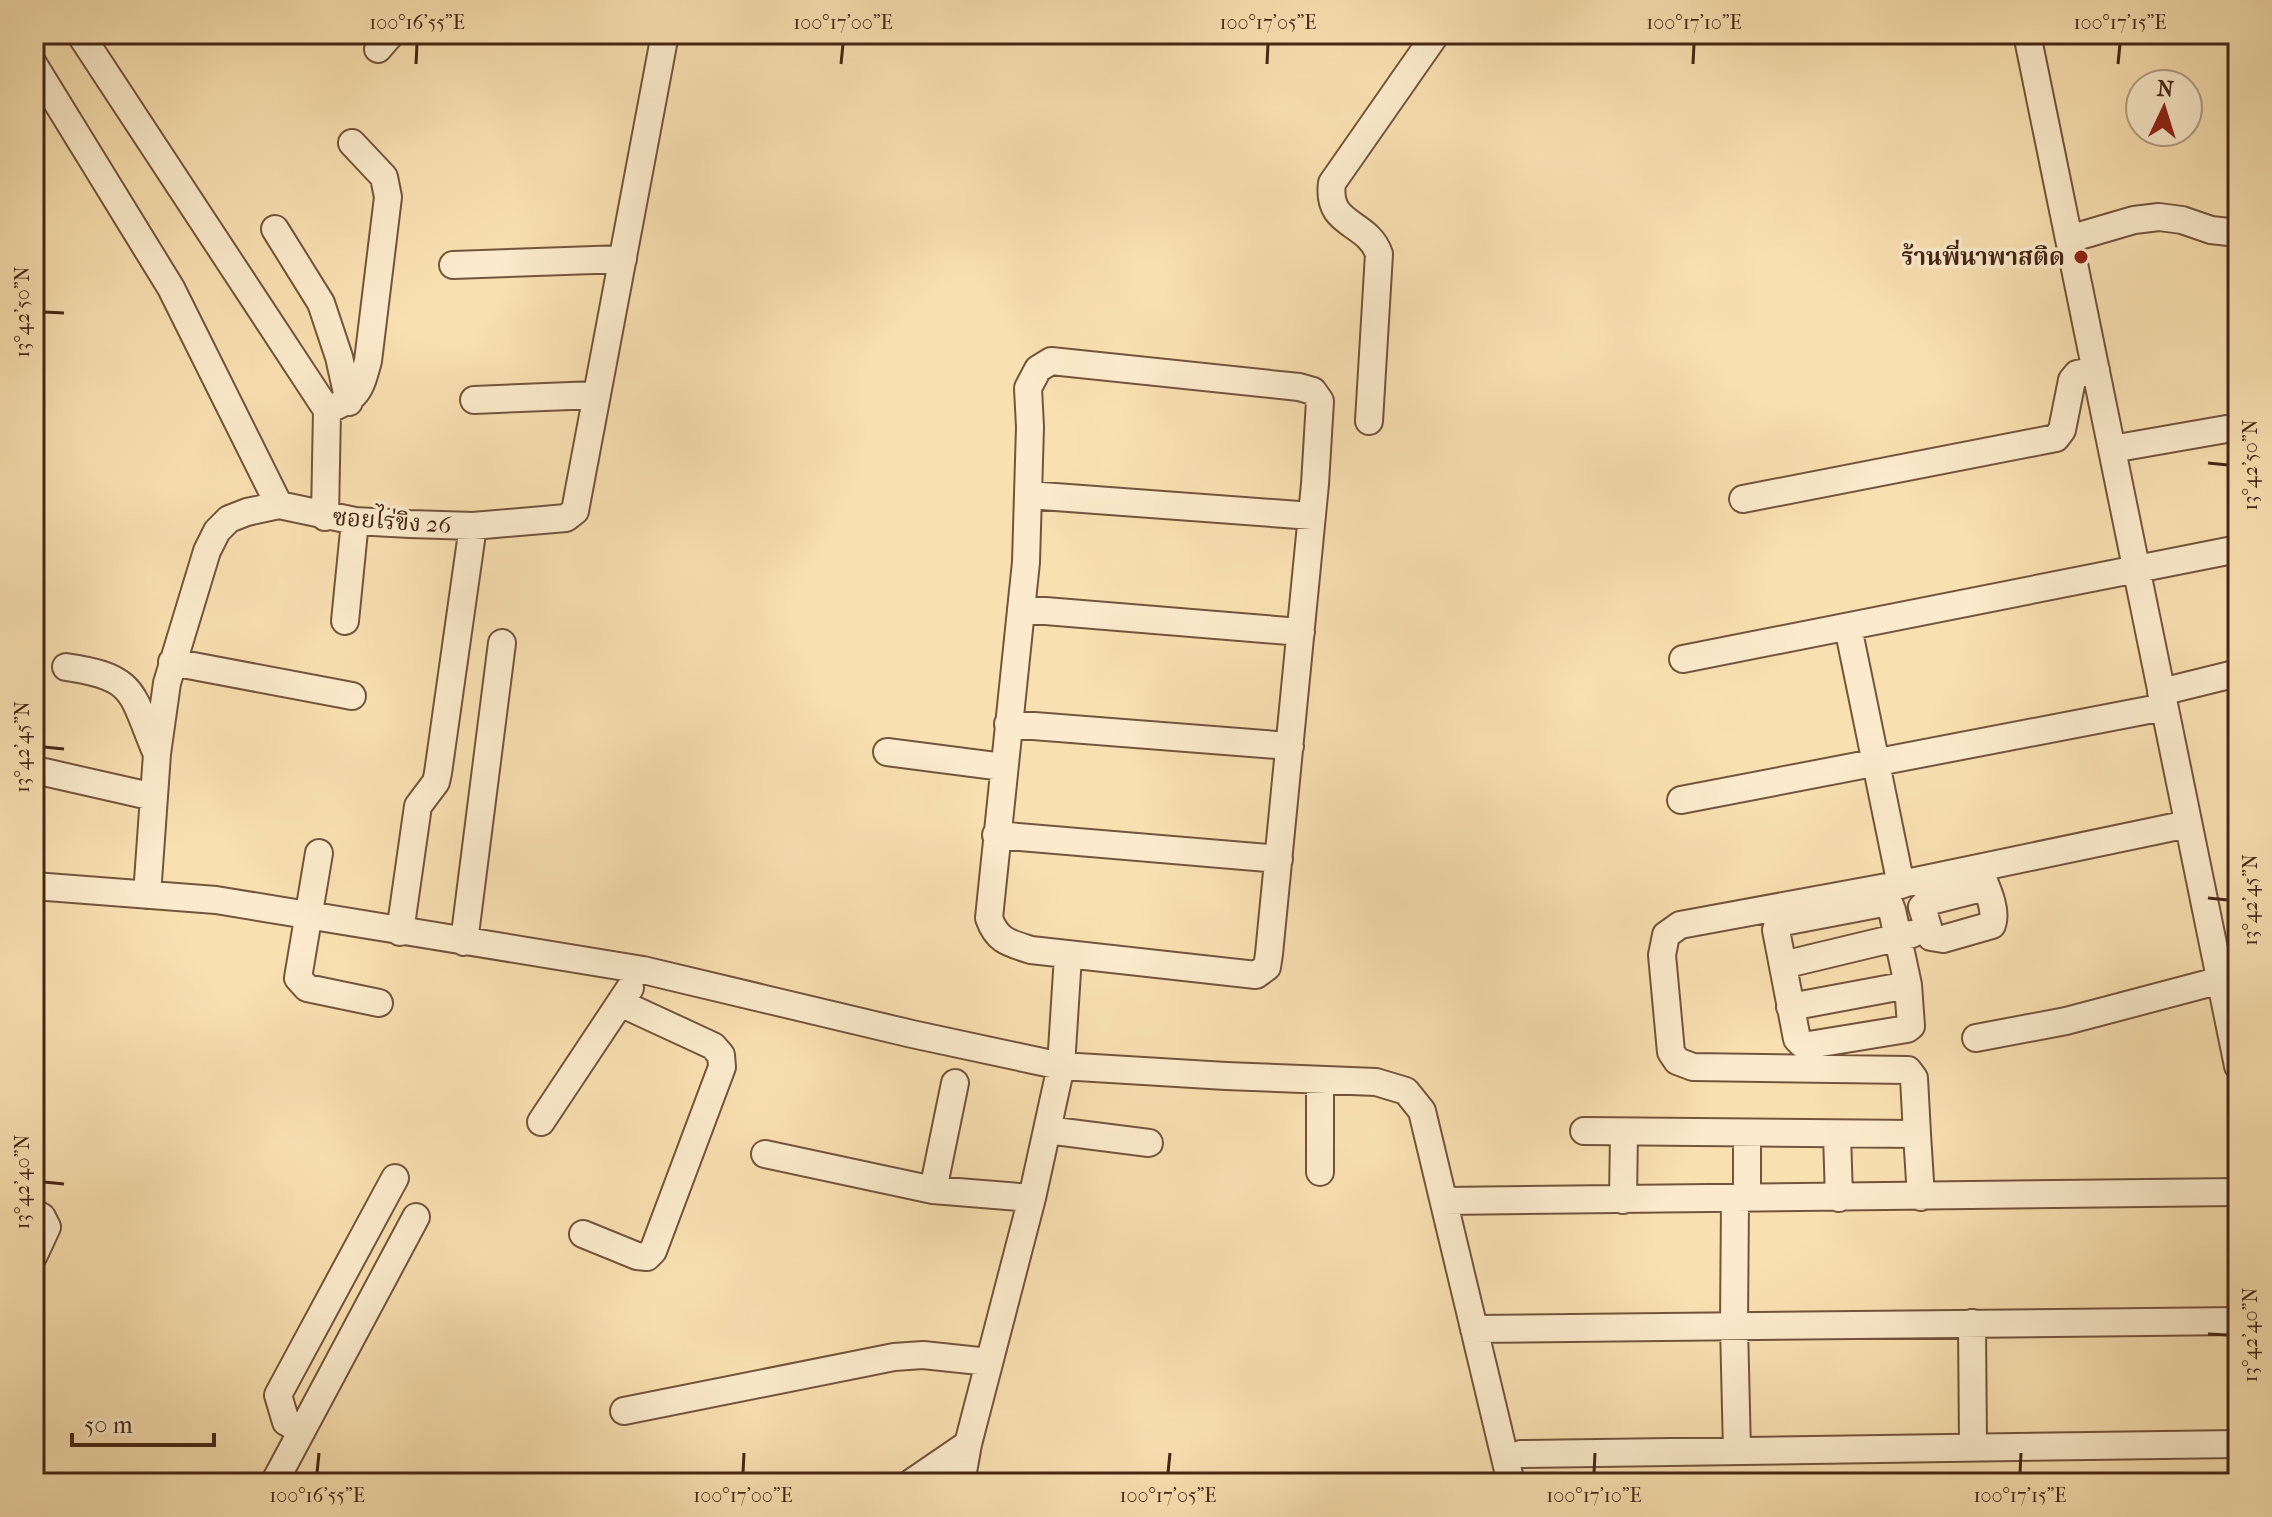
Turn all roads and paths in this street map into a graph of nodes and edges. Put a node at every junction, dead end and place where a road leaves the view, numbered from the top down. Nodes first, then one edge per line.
1 (80, 34) edge
2 (665, 34) edge
3 (1436, 34) edge
4 (2027, 34) edge
5 (34, 65) edge
6 (352, 143) dead end
7 (275, 229) dead end
8 (2238, 233) edge
9 (2069, 239) junction
10 (623, 259) junction
11 (453, 265) dead end
12 (2096, 370) junction
13 (595, 395) junction
14 (474, 400) dead end
15 (338, 406) junction
16 (1369, 421) dead end
17 (2238, 427) edge
18 (2112, 449) junction
19 (1028, 495) junction
20 (1743, 499) dead end
21 (279, 505) junction
22 (1312, 516) junction
23 (325, 517) junction
24 (355, 521) junction
25 (473, 526) junction
26 (2238, 549) edge
27 (2137, 571) junction
28 (1021, 609) junction
29 (345, 621) dead end
30 (1848, 627) junction
31 (1301, 632) junction
32 (502, 643) dead end
33 (1683, 659) dead end
34 (172, 662) junction
35 (66, 667) dead end
36 (2238, 673) edge
37 (352, 696) dead end
38 (2162, 699) junction
39 (1008, 724) junction
40 (1290, 746) junction
41 (887, 752) dead end
42 (157, 754) junction
43 (1877, 762) junction
44 (1003, 767) junction
45 (44, 772) dead end
46 (154, 797) junction
47 (1681, 800) dead end
48 (2188, 824) junction
49 (996, 835) junction
50 (319, 853) dead end
51 (1279, 859) junction
52 (1982, 878) junction
53 (1901, 885) junction
54 (34, 886) edge
55 (147, 895) junction
56 (310, 916) junction
57 (1927, 928) junction
58 (400, 932) junction
59 (1898, 939) junction
60 (464, 942) junction
61 (1068, 956) junction
62 (1783, 965) junction
63 (643, 970) junction
64 (2221, 980) junction
65 (1908, 985) junction
66 (379, 1003) dead end
67 (620, 1003) junction
68 (1790, 1007) junction
69 (1976, 1038) dead end
70 (1061, 1066) junction
71 (2238, 1066) edge
72 (1320, 1081) junction
73 (955, 1083) dead end
74 (541, 1122) dead end
75 (1047, 1130) junction
76 (1584, 1131) dead end
77 (1624, 1132) junction
78 (1747, 1134) junction
79 (1837, 1134) junction
80 (1917, 1134) junction
81 (1149, 1143) dead end
82 (765, 1154) dead end
83 (1320, 1172) dead end
84 (395, 1178) dead end
85 (933, 1190) junction
86 (2238, 1192) edge
87 (1921, 1197) junction
88 (1032, 1198) junction
89 (1839, 1198) junction
90 (1741, 1199) junction
91 (1623, 1200) junction
92 (1444, 1201) junction
93 (34, 1213) edge
94 (416, 1217) dead end
95 (583, 1234) dead end
96 (34, 1255) edge
97 (2238, 1321) edge
98 (1972, 1323) junction
99 (1734, 1326) junction
100 (1474, 1329) junction
101 (989, 1362) junction
102 (624, 1411) dead end
103 (302, 1431) junction
104 (968, 1444) junction
105 (2238, 1444) edge
106 (1973, 1447) junction
107 (1737, 1451) junction
108 (1521, 1454) dead end
109 (274, 1483) edge
110 (911, 1483) edge
111 (961, 1483) edge
112 (1511, 1483) edge

1 - 15 street
2 - 10 street, ซอยไร่ขิง 26
3 - 16 street
4 - 9 street
5 - 21 street
6 - 15 street
7 - 15 street
8 - 9 street
9 - 12 street
10 - 11 street
10 - 13 street, ซอยไร่ขิง 26
12 - 18 street
12 - 20 street
13 - 14 street
13 - 25 street, ซอยไร่ขิง 26
15 - 23 street
17 - 18 street
18 - 27 street
19 - 22 street
19 - 22 street
19 - 28 street
21 - 23 street, ซอยไร่ขิง 26
21 - 34 street, ซอยไร่ขิง 26
22 - 31 street
23 - 24 street, ซอยไร่ขิง 26
24 - 25 street, ซอยไร่ขิง 26
24 - 29 street
25 - 58 street
26 - 27 street
27 - 30 street
27 - 38 street
28 - 31 street
28 - 39 street
30 - 33 street
30 - 43 street
31 - 40 street
32 - 60 street
34 - 37 street
34 - 42 street, ซอยไร่ขิง 26
35 - 42 street
36 - 38 street
38 - 43 street
38 - 48 street
39 - 40 street
39 - 44 street
40 - 51 street
41 - 44 street
42 - 46 street, ซอยไร่ขิง 26
43 - 47 street
43 - 53 street
44 - 49 street
45 - 46 street
46 - 55 street, ซอยไร่ขิง 26
48 - 52 street
48 - 64 street
49 - 51 street
49 - 61 street
50 - 56 street
51 - 61 street
52 - 53 street
52 - 57 street
52 - 57 street
53 - 80 street
54 - 55 street
55 - 56 street
56 - 58 street
56 - 66 street
57 - 59 street
58 - 60 street
59 - 62 street
59 - 62 street
59 - 65 street
60 - 63 street
61 - 70 street
62 - 68 street
63 - 67 street
63 - 70 street
64 - 69 street
64 - 71 street
65 - 68 street
65 - 68 street
67 - 74 street
67 - 95 street
70 - 72 street
70 - 75 street
72 - 83 street
72 - 92 street
73 - 85 street
75 - 81 street
75 - 88 street
76 - 77 street
77 - 78 street
77 - 91 street
78 - 79 street
78 - 90 street
79 - 80 street
79 - 89 street
80 - 87 street
82 - 85 street
84 - 103 street
85 - 88 street
86 - 87 street
87 - 89 street
88 - 101 street
89 - 90 street
90 - 91 street
90 - 99 street
91 - 92 street
92 - 100 street
93 - 96 street
94 - 103 street
97 - 98 street
98 - 99 street
98 - 106 street
99 - 100 street
99 - 107 street
100 - 112 street
101 - 102 street
101 - 104 street
103 - 109 street
104 - 110 street
104 - 111 street
105 - 106 street
106 - 107 street
107 - 108 street

